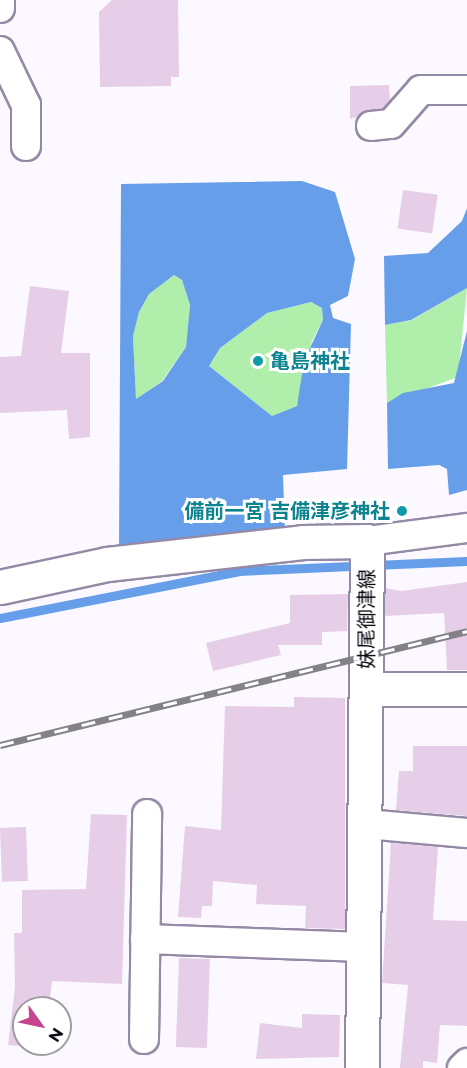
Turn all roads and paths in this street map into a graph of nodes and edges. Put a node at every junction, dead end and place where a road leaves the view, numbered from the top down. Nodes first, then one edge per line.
1 (0, 0) edge
2 (0, 8) edge
3 (0, 51) edge
4 (467, 90) edge
5 (371, 126) dead end
6 (26, 146) dead end
7 (467, 528) edge
8 (367, 558) junction
9 (0, 587) edge
10 (368, 689) junction
11 (467, 689) edge
12 (147, 814) dead end
13 (366, 824) junction
14 (467, 833) edge
15 (145, 939) junction
16 (363, 947) junction
17 (144, 1039) dead end
18 (467, 1064) edge
19 (362, 1068) edge
20 (462, 1068) edge

1 - 2 street
3 - 6 street
4 - 5 street
7 - 8 street
8 - 9 main road, 妹尾御津線
8 - 10 main road, 妹尾御津線
10 - 11 main road
10 - 13 main road, 妹尾御津線
12 - 15 street
13 - 14 street
13 - 16 main road, 妹尾御津線
15 - 16 street
15 - 17 street
16 - 19 main road, 妹尾御津線
18 - 20 street

